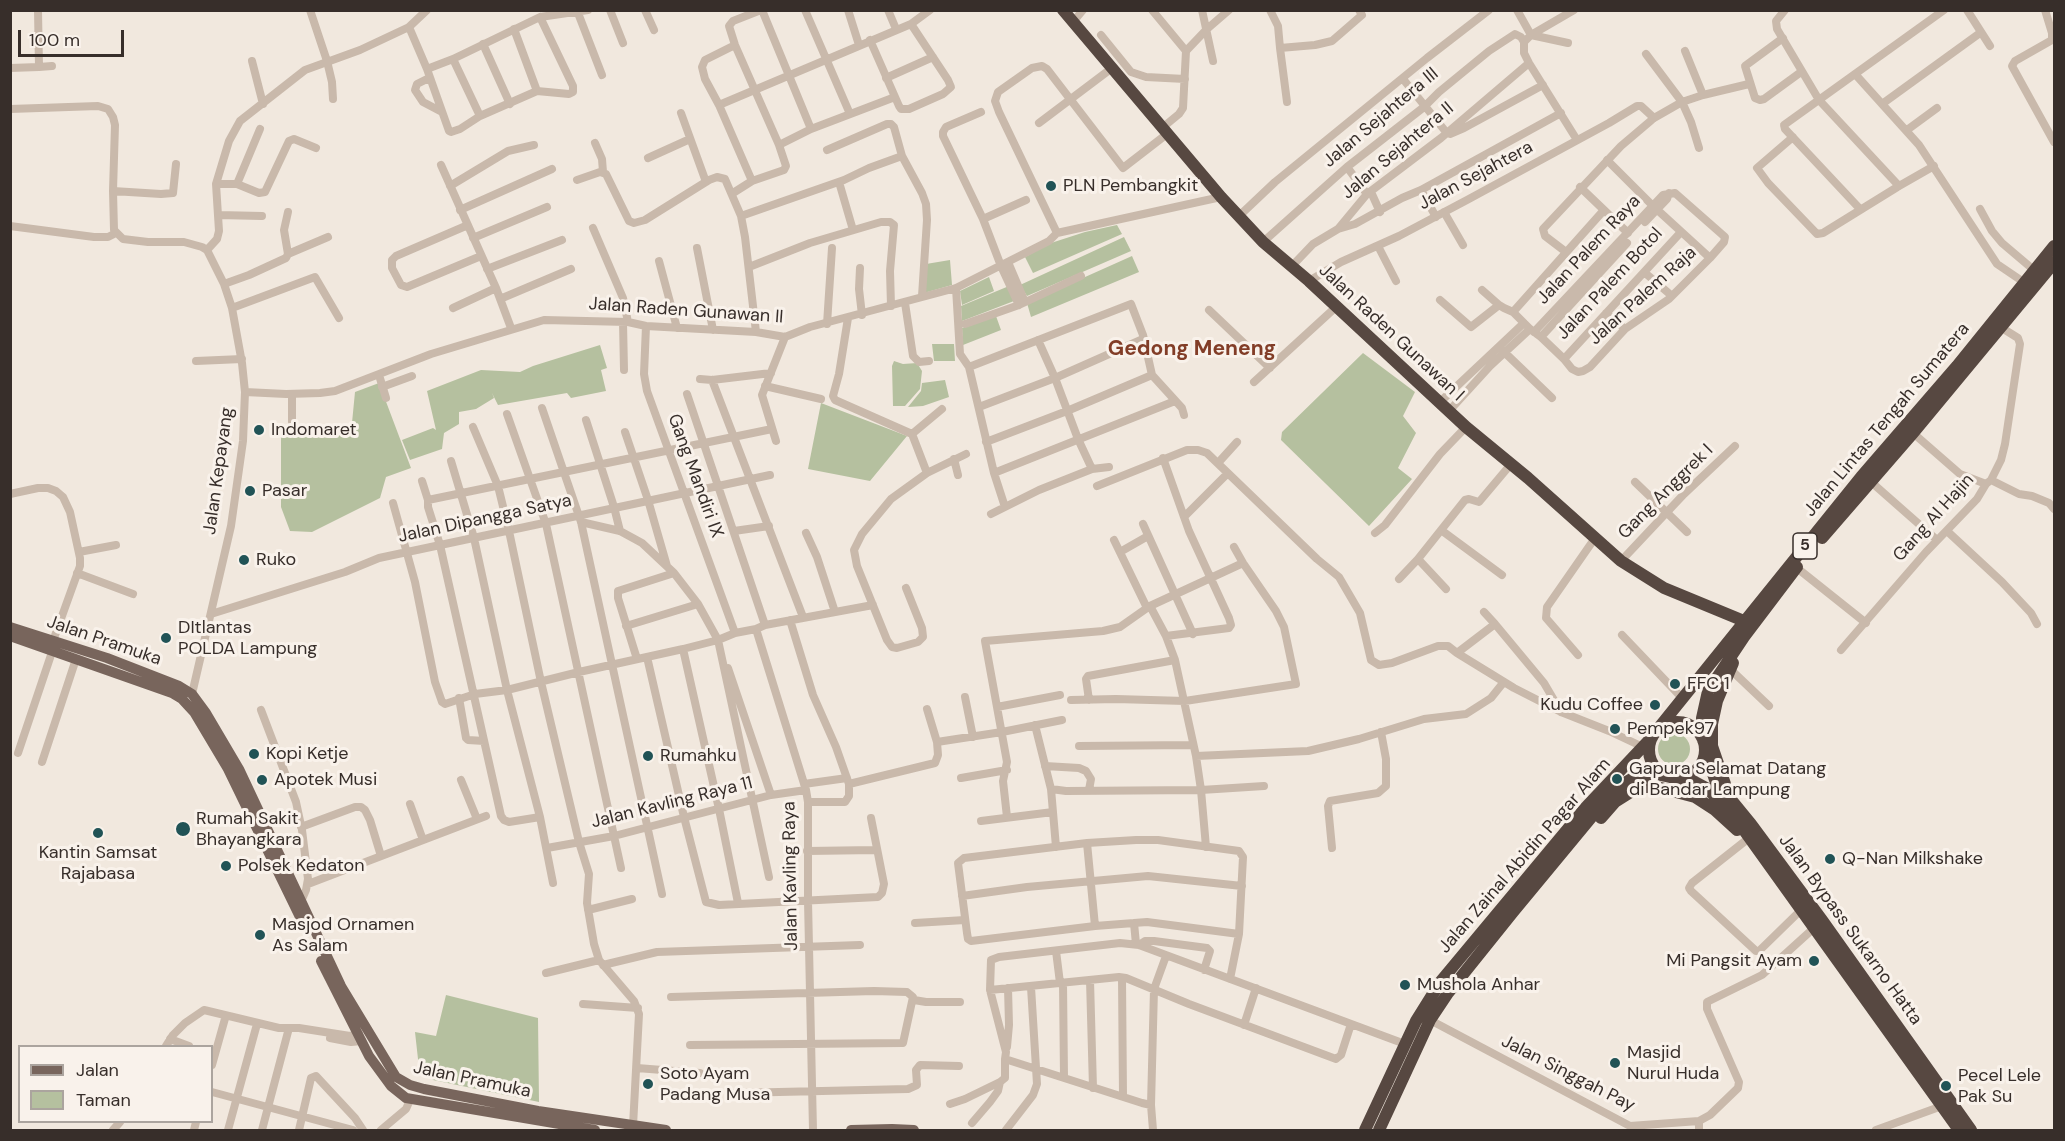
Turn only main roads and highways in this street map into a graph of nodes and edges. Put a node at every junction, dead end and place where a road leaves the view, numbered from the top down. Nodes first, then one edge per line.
1 (1064, 10) edge
2 (2055, 246) edge
3 (2055, 263) edge
4 (1977, 350) junction
5 (1961, 369) junction
6 (1744, 621) junction
7 (10, 627) edge
8 (10, 636) edge
9 (1744, 637) junction
10 (29, 639) junction
11 (53, 646) junction
12 (1655, 734) junction
13 (1704, 745) junction
14 (1674, 777) junction
15 (250, 802) junction
16 (1749, 832) junction
17 (1568, 837) junction
18 (1555, 862) junction
19 (298, 906) junction
20 (1899, 1038) junction
21 (1910, 1053) junction
22 (613, 1127) edge
23 (561, 1128) edge
24 (595, 1131) edge
25 (666, 1131) edge
26 (851, 1131) edge
27 (914, 1131) edge
28 (1365, 1131) edge
29 (1379, 1131) edge
30 (1959, 1131) edge
31 (1971, 1131) edge

1 - 6 highway, Jalan Raden Gunawan I
2 - 4 highway, Jalan Lintas Tengah Sumatera / 5
3 - 4 highway, Jalan Lintas Tengah Sumatera / 5
4 - 5 highway, Jalan Lintas Tengah Sumatera / 5
5 - 6 highway, Jalan Lintas Tengah Sumatera / 5
5 - 9 highway, Jalan Lintas Tengah Sumatera / 5
6 - 12 highway, Jalan Lintas Tengah Sumatera / 5
7 - 10 main road, Jalan Pramuka
8 - 10 main road, Jalan Pramuka
9 - 13 highway, Jalan Lintas Tengah Sumatera / 5
9 - 16 highway
10 - 11 main road, Jalan Pramuka
11 - 15 main road, Jalan Pramuka
11 - 15 main road, Jalan Pramuka
12 - 13 highway
12 - 14 highway
12 - 17 highway, Jalan Zainal Abidin Pagar Alam
13 - 14 highway
13 - 16 highway, Jalan Bypass Sukarno Hatta
14 - 16 highway, Jalan Bypass Sukarno Hatta
14 - 17 highway, Jalan Zainal Abidin Pagar Alam
15 - 19 main road, Jalan Pramuka
16 - 18 highway
16 - 20 highway, Jalan Bypass Sukarno Hatta
16 - 20 highway, Jalan Bypass Sukarno Hatta
17 - 18 highway, Jalan Zainal Abidin Pagar Alam
17 - 28 highway, Jalan Zainal Abidin Pagar Alam
18 - 29 highway, Jalan Zainal Abidin Pagar Alam
19 - 22 main road, Jalan Pramuka
19 - 23 main road, Jalan Pramuka
20 - 21 highway, Jalan Bypass Sukarno Hatta
21 - 30 highway, Jalan Bypass Sukarno Hatta
21 - 31 highway, Jalan Bypass Sukarno Hatta
22 - 25 main road, Jalan Pramuka
23 - 24 main road, Jalan Pramuka
26 - 27 main road

